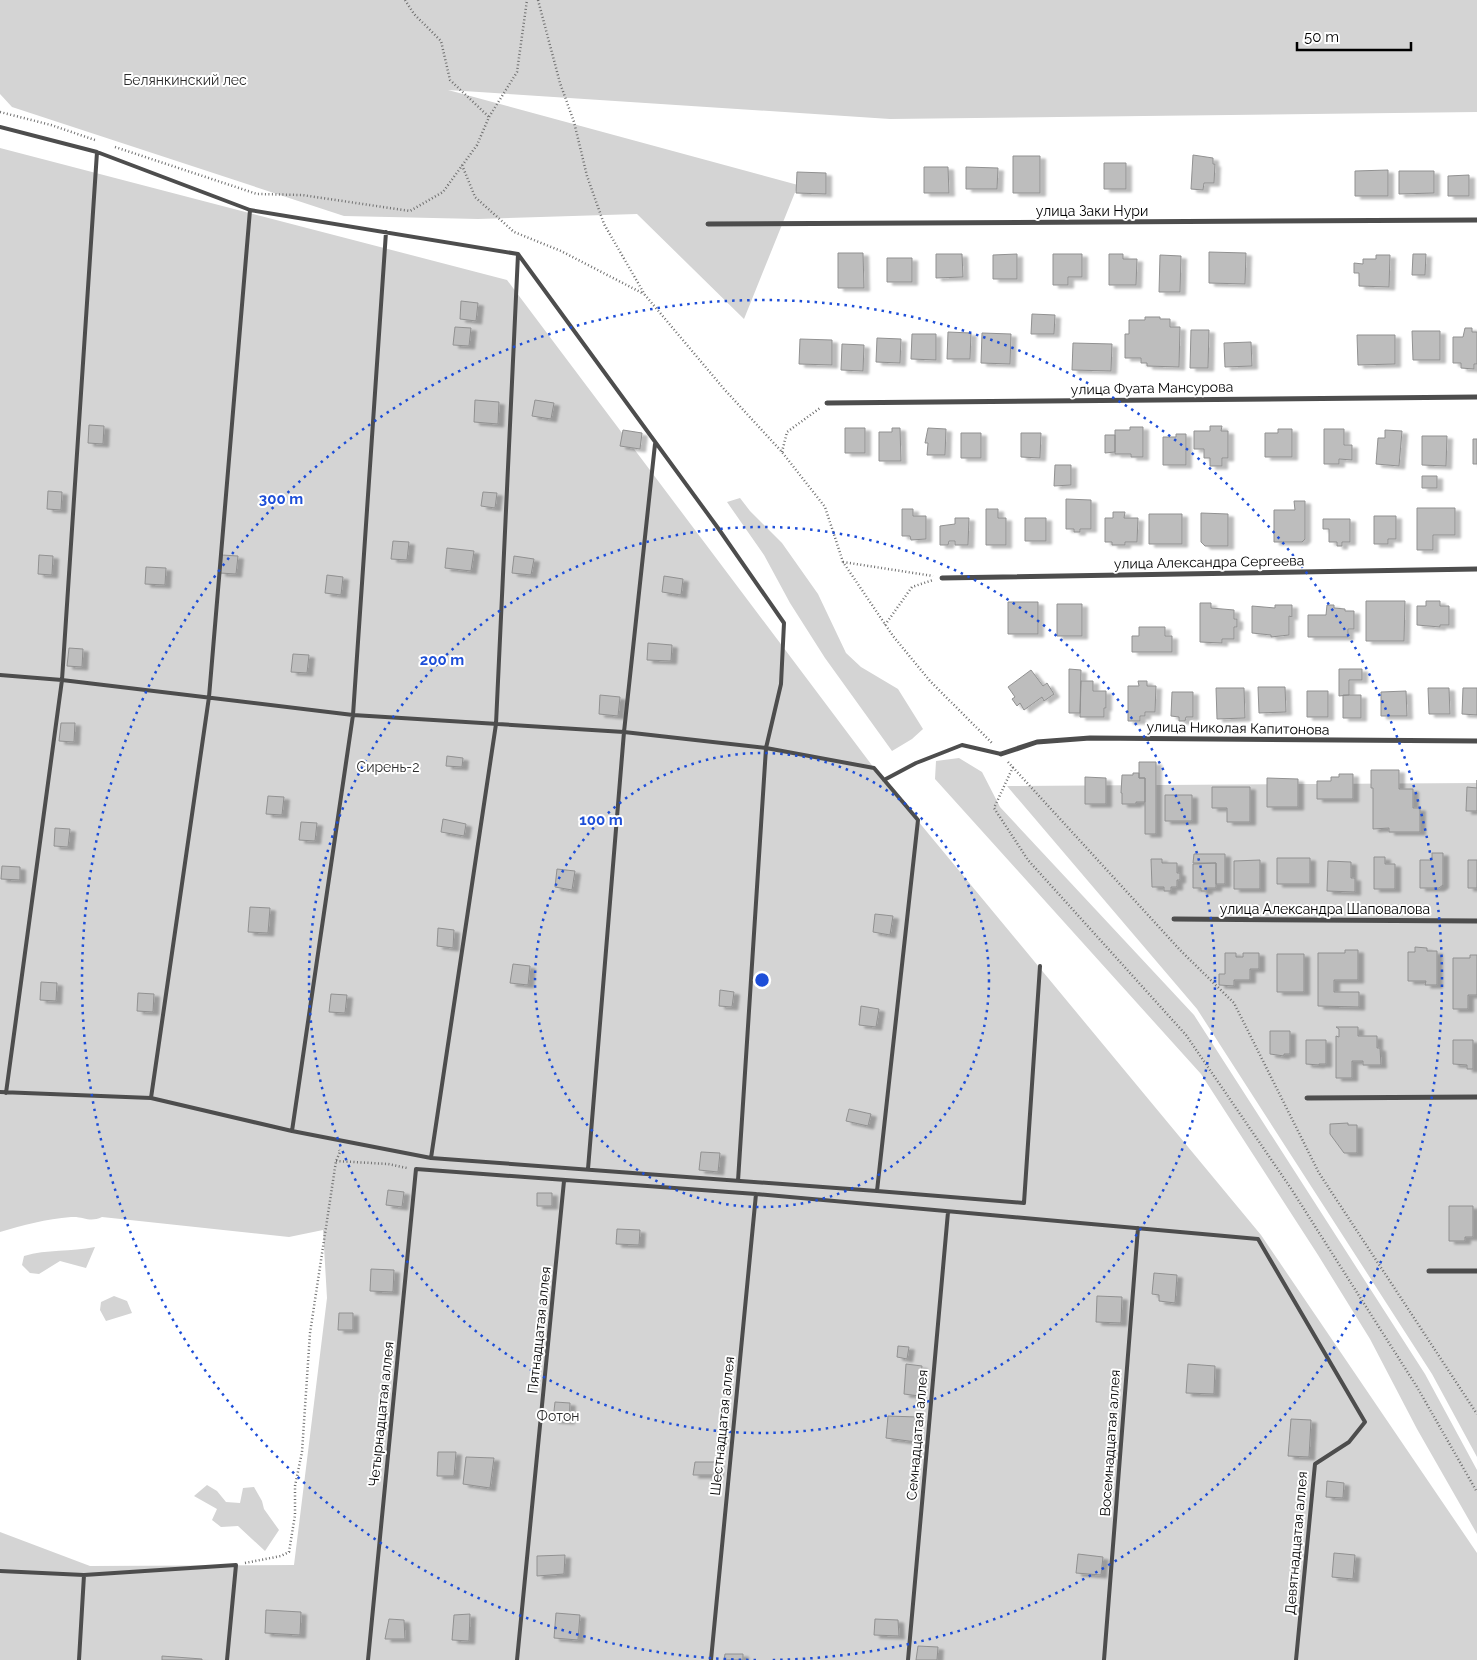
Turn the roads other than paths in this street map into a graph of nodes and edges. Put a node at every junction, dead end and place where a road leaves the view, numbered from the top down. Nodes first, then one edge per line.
1 (0, 128) edge
2 (97, 152) junction
3 (250, 210) junction
4 (1477, 220) edge
5 (708, 224) dead end
6 (386, 232) junction
7 (518, 254) junction
8 (1477, 396) edge
9 (827, 403) road end
10 (655, 444) junction
11 (1477, 569) edge
12 (942, 578) road end
13 (0, 675) edge
14 (62, 680) junction
15 (209, 697) junction
16 (353, 715) junction
17 (496, 724) junction
18 (624, 732) junction
19 (1477, 741) edge
20 (766, 748) junction
21 (1001, 754) joint
22 (884, 780) junction
23 (1174, 919) dead end
24 (1477, 921) edge
25 (1040, 966) dead end
26 (0, 1092) edge
27 (6, 1093) junction
28 (151, 1098) junction
29 (1307, 1098) dead end
30 (1477, 1098) edge
31 (292, 1131) junction
32 (431, 1158) junction
33 (588, 1169) junction
34 (564, 1181) junction
35 (738, 1181) junction
36 (877, 1191) junction
37 (756, 1194) junction
38 (948, 1212) junction
39 (1138, 1228) junction
40 (1429, 1271) dead end
41 (1477, 1271) edge
42 (0, 1570) edge
43 (84, 1575) junction
44 (79, 1660) edge
45 (227, 1660) edge
46 (368, 1660) edge
47 (517, 1660) edge
48 (711, 1660) edge
49 (908, 1660) edge
50 (1104, 1660) edge
51 (1296, 1660) edge

1 - 2 lane
2 - 3 lane
2 - 14 lane
3 - 6 lane
3 - 15 lane
4 - 5 street, улица Заки Нури
6 - 7 lane
6 - 16 lane
7 - 10 lane
7 - 17 lane
8 - 9 street, улица Фуата Мансурова
10 - 18 lane
10 - 20 lane
11 - 12 street, улица Александра Сергеева
13 - 14 lane
14 - 15 lane
14 - 27 lane
15 - 16 lane
15 - 28 lane
16 - 17 lane
16 - 31 lane
17 - 18 lane
17 - 32 lane
18 - 20 lane
18 - 33 lane
19 - 21 street, улица Николая Капитонова
20 - 22 lane
20 - 35 lane
21 - 22 lane
22 - 36 lane
23 - 24 street, улица Александра Шаповалова
25 - 36 lane
26 - 27 lane
27 - 28 lane
28 - 31 lane
29 - 30 street
31 - 32 lane
32 - 33 lane
33 - 35 lane
34 - 37 lane
34 - 46 lane, Четырнадцатая аллея
34 - 47 lane, Пятнадцатая аллея
35 - 36 lane
37 - 38 lane
37 - 48 lane, Шестнадцатая аллея
38 - 39 lane
38 - 49 lane, Семнадцатая аллея
39 - 50 lane, Восемнадцатая аллея
39 - 51 lane, Девятнадцатая аллея
40 - 41 street
42 - 43 lane
43 - 44 lane
43 - 45 lane

